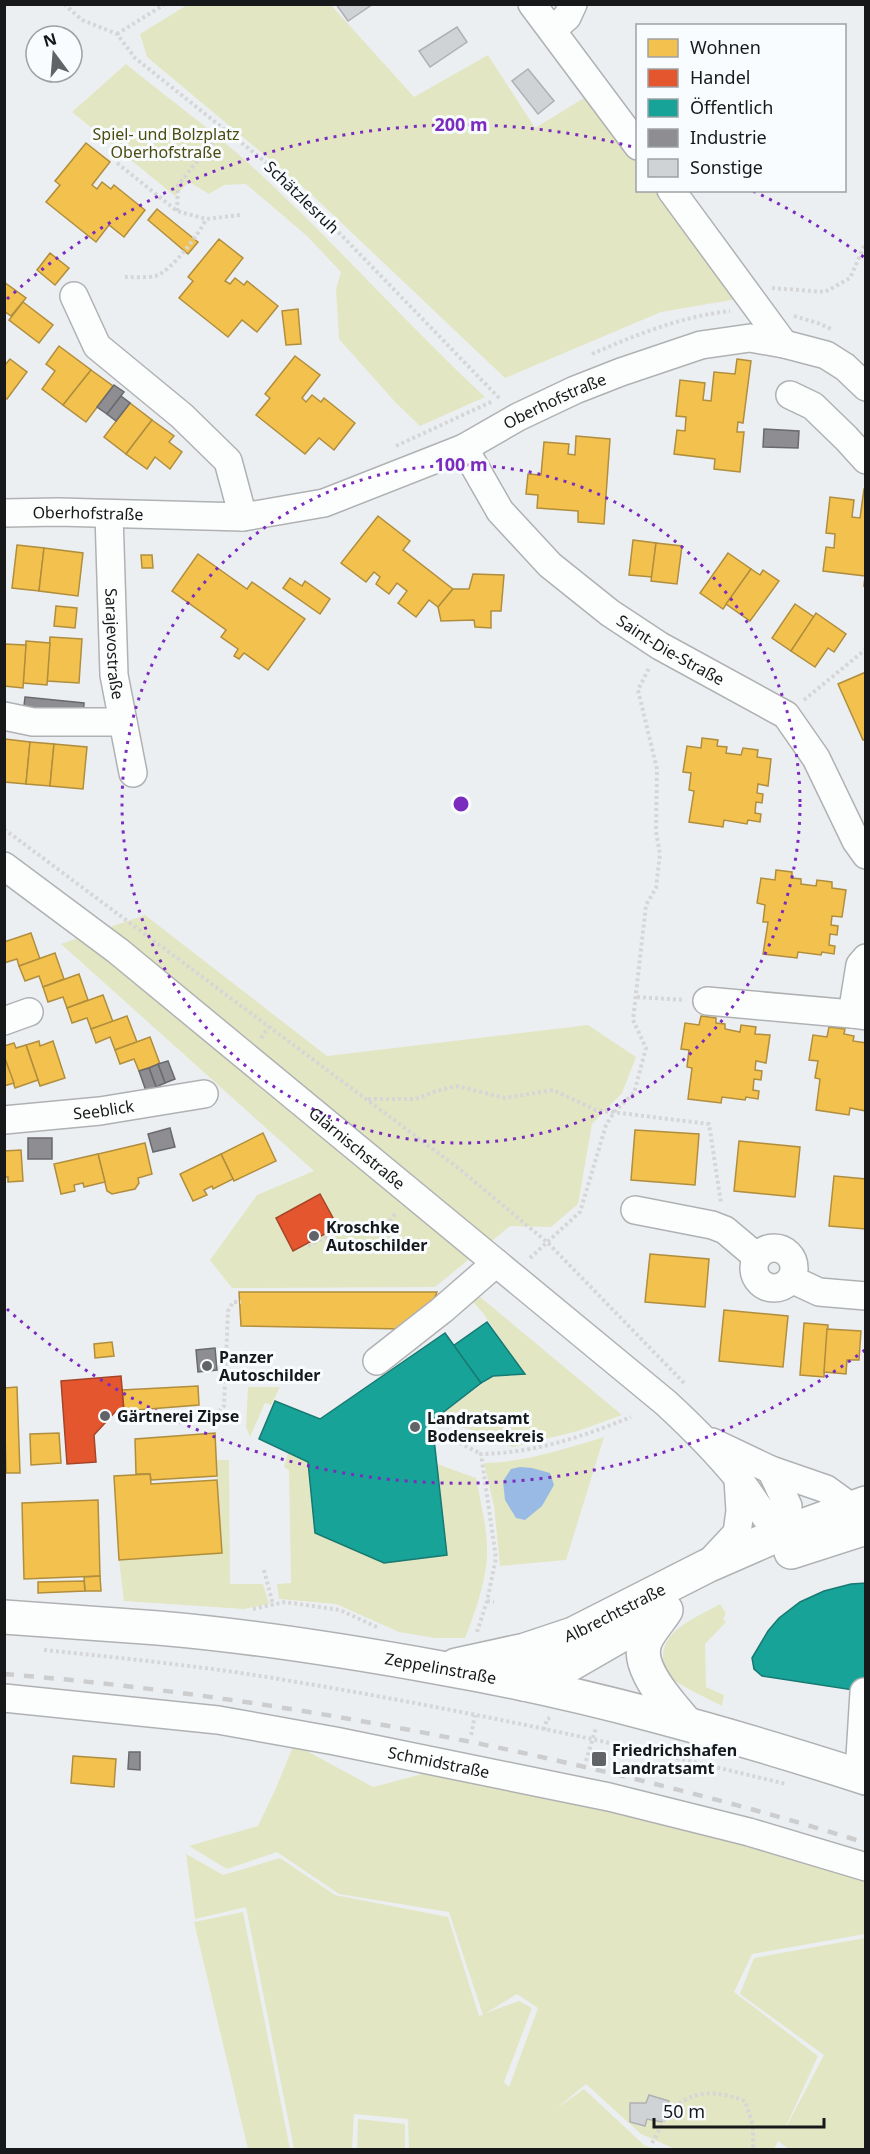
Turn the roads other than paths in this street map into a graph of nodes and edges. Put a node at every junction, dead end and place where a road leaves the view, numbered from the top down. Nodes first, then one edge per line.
1 (532, 4) edge
2 (573, 4) edge
3 (552, 30) junction
4 (636, 143) edge
5 (672, 192) edge
6 (74, 296) dead end
7 (784, 344) junction
8 (866, 387) edge
9 (790, 395) dead end
10 (464, 448) junction
11 (866, 460) edge
12 (4, 513) edge
13 (110, 514) junction
14 (243, 517) junction
15 (4, 716) edge
16 (123, 722) junction
17 (133, 773) dead end
18 (866, 855) edge
19 (4, 866) edge
20 (866, 958) edge
21 (707, 1001) road end
22 (859, 1015) edge
23 (204, 1094) dead end
24 (4, 1120) edge
25 (634, 1210) dead end
26 (496, 1263) junction
27 (866, 1296) edge
28 (377, 1361) dead end
29 (703, 1438) junction
30 (771, 1470) junction
31 (738, 1479) junction
32 (861, 1513) edge
33 (784, 1544) junction
34 (707, 1566) junction
35 (667, 1609) junction
36 (4, 1617) edge
37 (441, 1668) junction
38 (524, 1684) junction
39 (864, 1692) edge
40 (4, 1698) edge
41 (687, 1723) junction
42 (860, 1776) edge
43 (866, 1867) edge

1 - 3 street
2 - 3 street
3 - 4 street
5 - 7 street
6 - 14 street
7 - 8 street, Oberhofstraße
7 - 10 street, Oberhofstraße
9 - 11 street
10 - 14 street, Oberhofstraße
10 - 18 street, Saint-Die-Straße
12 - 13 street, Oberhofstraße
13 - 14 street, Oberhofstraße
13 - 16 street, Sarajevostraße
15 - 16 street
16 - 17 street, Sarajevostraße
19 - 26 street, Glärnischstraße
20 - 22 street
21 - 22 street
23 - 24 street, Seeblick
25 - 27 street
26 - 28 street
26 - 29 street, Glärnischstraße
29 - 30 street, Glärnischstraße
29 - 31 street, Glärnischstraße
30 - 32 street, Glärnischstraße
30 - 33 street
31 - 33 street, Glärnischstraße
31 - 34 street
32 - 33 main road, Albrechtstraße
33 - 34 main road, Albrechtstraße
33 - 35 main road, Albrechtstraße
34 - 37 main road, Albrechtstraße
35 - 38 main road, Albrechtstraße
35 - 41 main road
36 - 37 main road, Zeppelinstraße
37 - 38 main road, Zeppelinstraße
38 - 41 main road, Zeppelinstraße
39 - 42 street
40 - 43 street, Schmidstraße
41 - 42 main road, Zeppelinstraße

